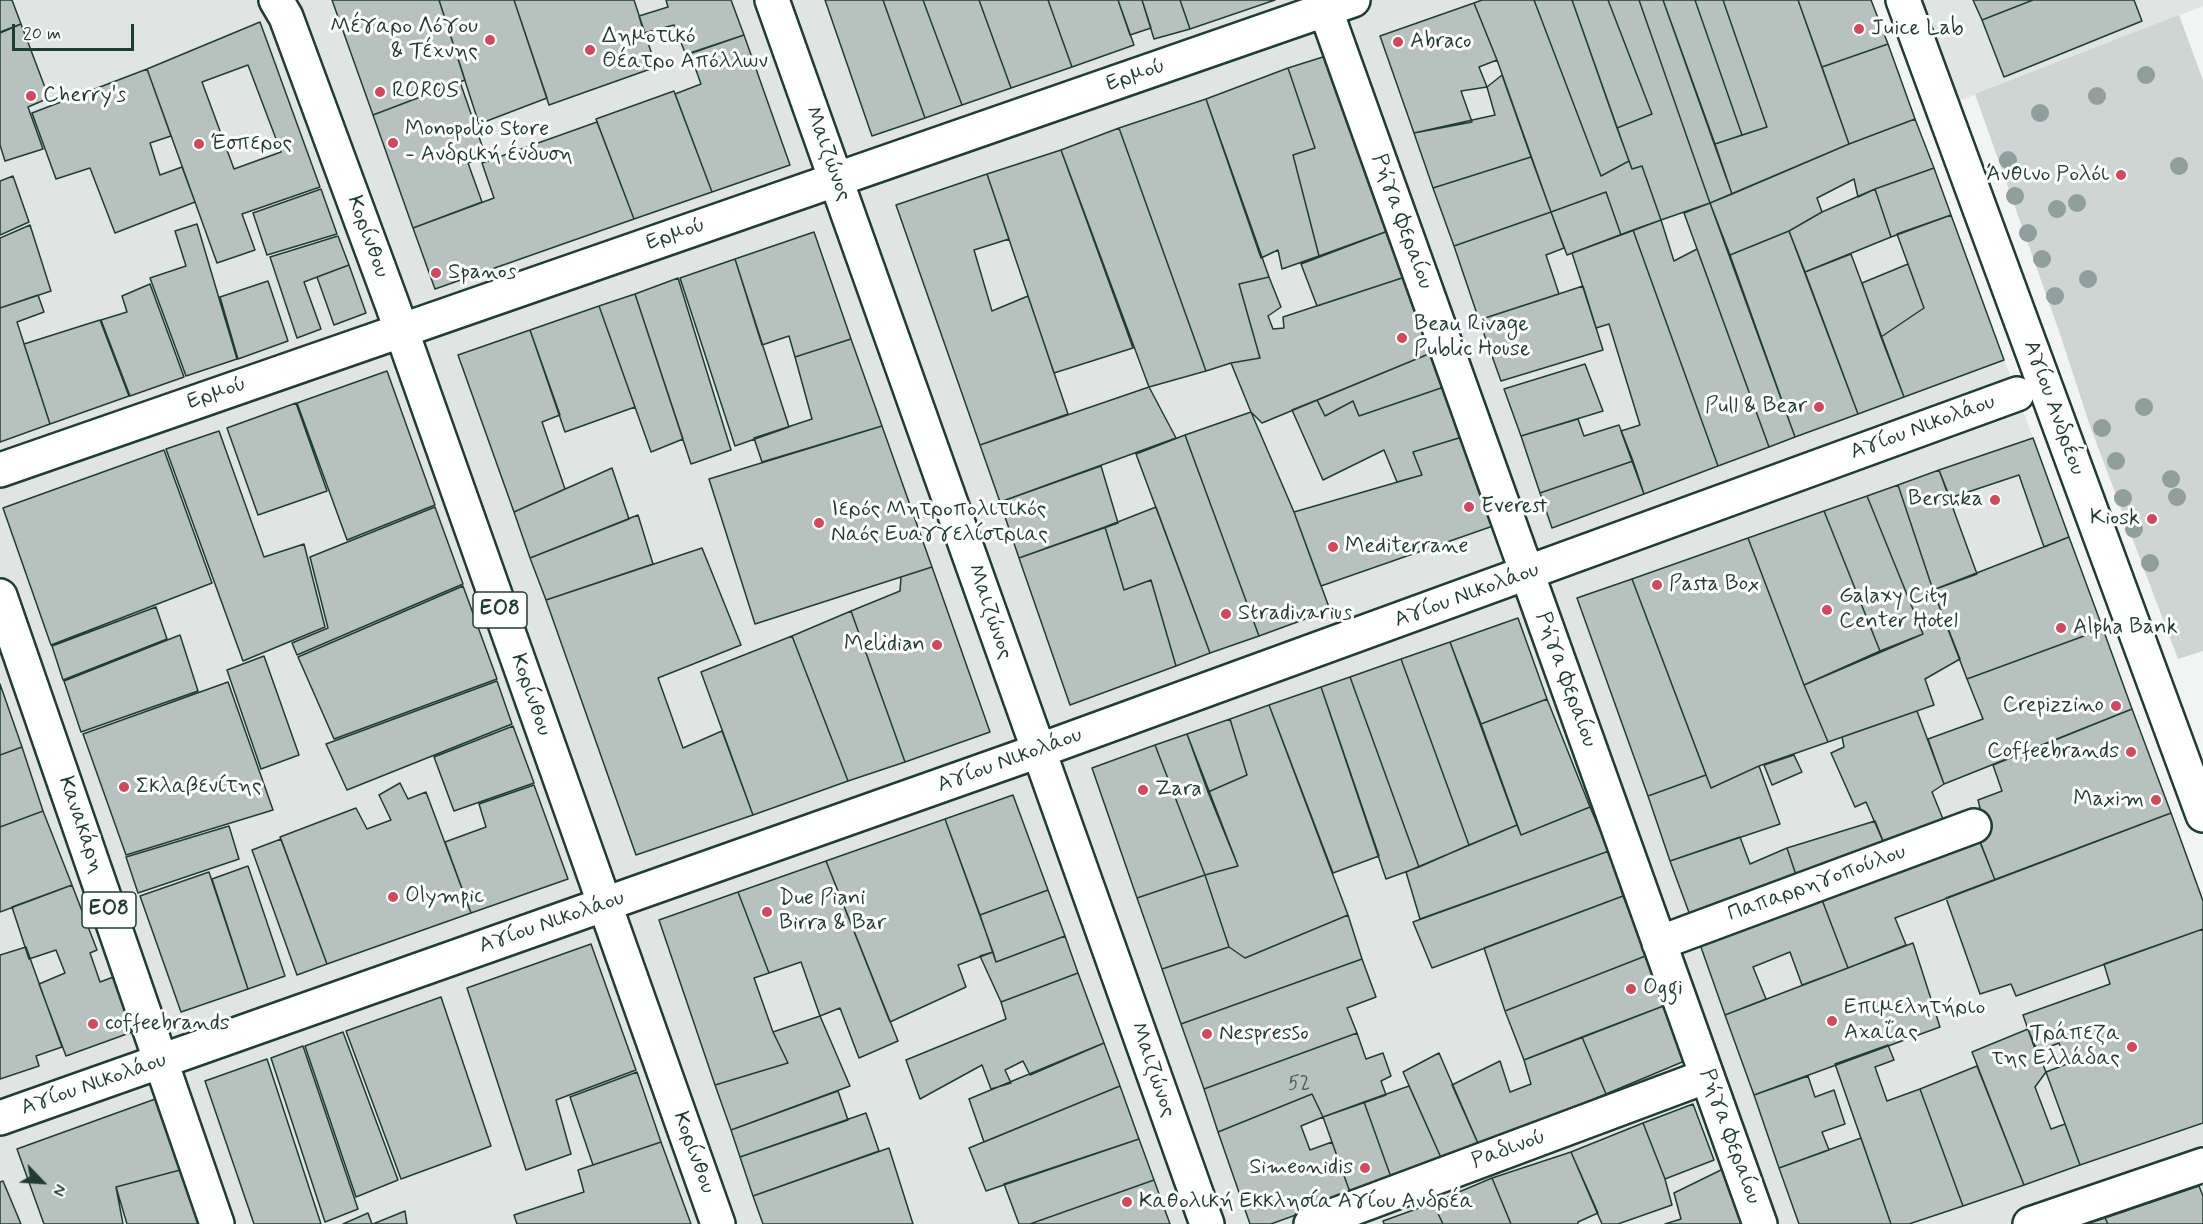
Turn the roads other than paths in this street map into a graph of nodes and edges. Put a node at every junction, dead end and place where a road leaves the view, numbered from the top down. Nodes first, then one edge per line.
1 (276, 0) edge
2 (772, 0) edge
3 (1904, 0) edge
4 (1333, 3) edge
5 (836, 180) junction
6 (401, 330) junction
7 (2017, 394) dead end
8 (0, 470) edge
9 (1527, 574) junction
10 (0, 596) edge
11 (1038, 751) junction
12 (2203, 815) edge
13 (1974, 826) dead end
14 (604, 905) junction
15 (1659, 943) junction
16 (162, 1061) junction
17 (1707, 1076) junction
18 (0, 1118) edge
19 (2203, 1165) edge
20 (217, 1224) edge
21 (718, 1224) edge
22 (1207, 1224) edge
23 (1311, 1224) edge
24 (1760, 1224) edge
25 (2030, 1224) edge

1 - 6 street, Κορίνθου / ΕΟ8
2 - 5 street, Μαιζώνος
3 - 12 street, Αγίου Ανδρέου
4 - 5 street, Ερμού
4 - 9 street, Ρήγα Φεραίου
5 - 6 street, Ερμού
5 - 11 street, Μαιζώνος
6 - 8 street, Ερμού
6 - 14 street, Κορίνθου / ΕΟ8
7 - 9 street, Αγίου Νικολάου
9 - 11 street, Αγίου Νικολάου
9 - 15 street, Ρήγα Φεραίου
10 - 16 street, Κανακάρη / ΕΟ8
11 - 14 street, Αγίου Νικολάου
11 - 22 street, Μαιζώνος
13 - 15 street, Παπαρρηγοπούλου
14 - 16 street, Αγίου Νικολάου
14 - 21 street, Κορίνθου / ΕΟ8
15 - 17 street, Ρήγα Φεραίου
16 - 18 street, Αγίου Νικολάου
16 - 20 street, Κανακάρη / ΕΟ8
17 - 23 street, Ραδινού
17 - 24 street, Ρήγα Φεραίου
19 - 25 street

